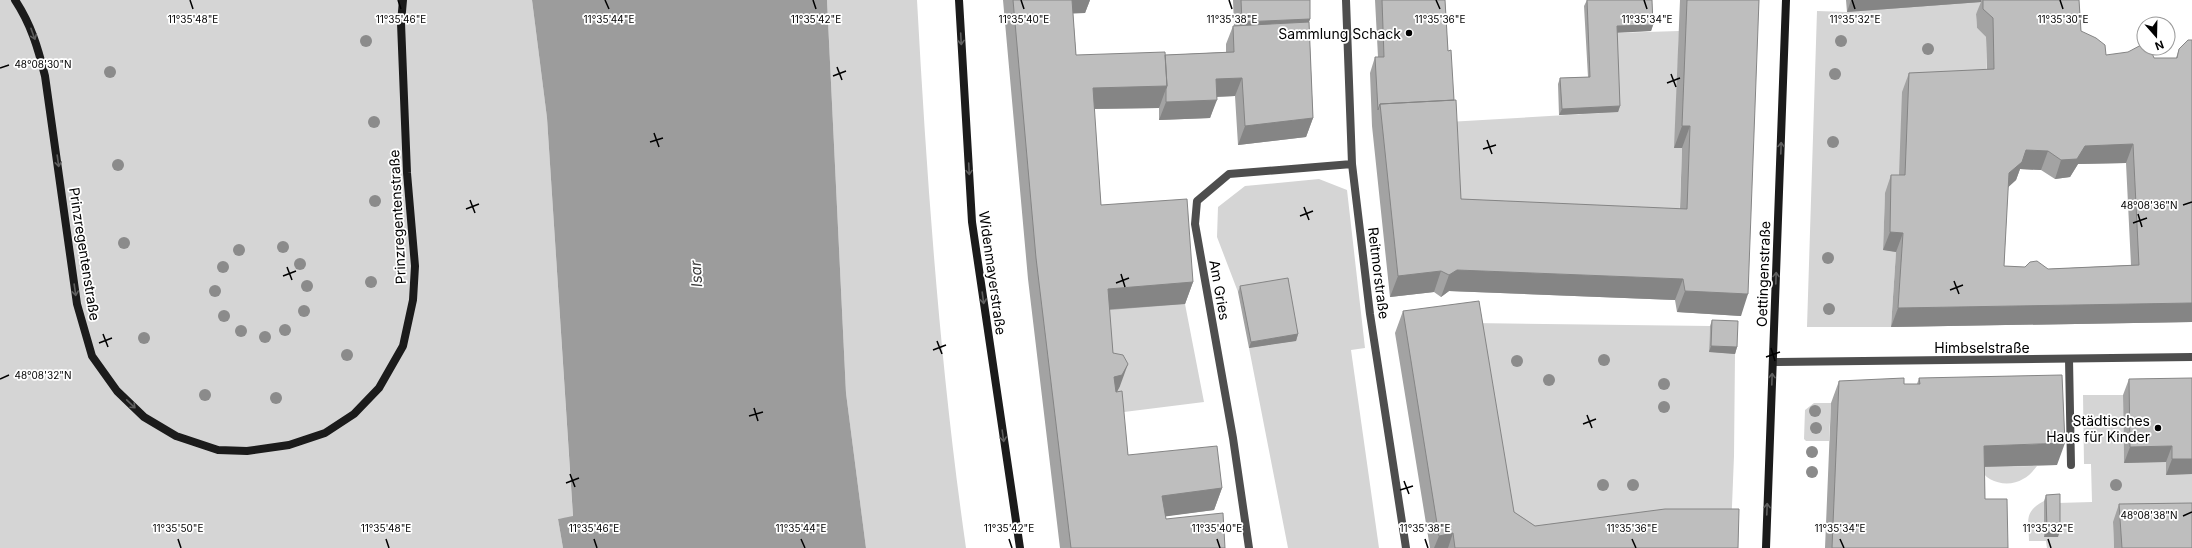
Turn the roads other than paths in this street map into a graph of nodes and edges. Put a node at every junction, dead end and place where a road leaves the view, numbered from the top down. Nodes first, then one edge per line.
1 (15, 0) edge
2 (402, 0) edge
3 (959, 0) edge
4 (1346, 0) edge
5 (1786, 0) edge
6 (1352, 164) junction
7 (2192, 357) edge
8 (2069, 359) junction
9 (1773, 362) junction
10 (2072, 465) dead end
11 (1020, 548) edge
12 (1249, 548) edge
13 (1406, 548) edge
14 (1766, 548) edge

1 -> 2 main road, Prinzregentenstraße
3 -> 11 main road, Widenmayerstraße
4 - 6 street, Reitmorstraße
9 -> 5 main road, Oettingenstraße
6 - 12 street, Am Gries
6 - 13 street, Reitmorstraße
7 - 8 street, Himbselstraße
8 - 9 street, Himbselstraße
8 - 10 street
14 -> 9 main road, Oettingenstraße

